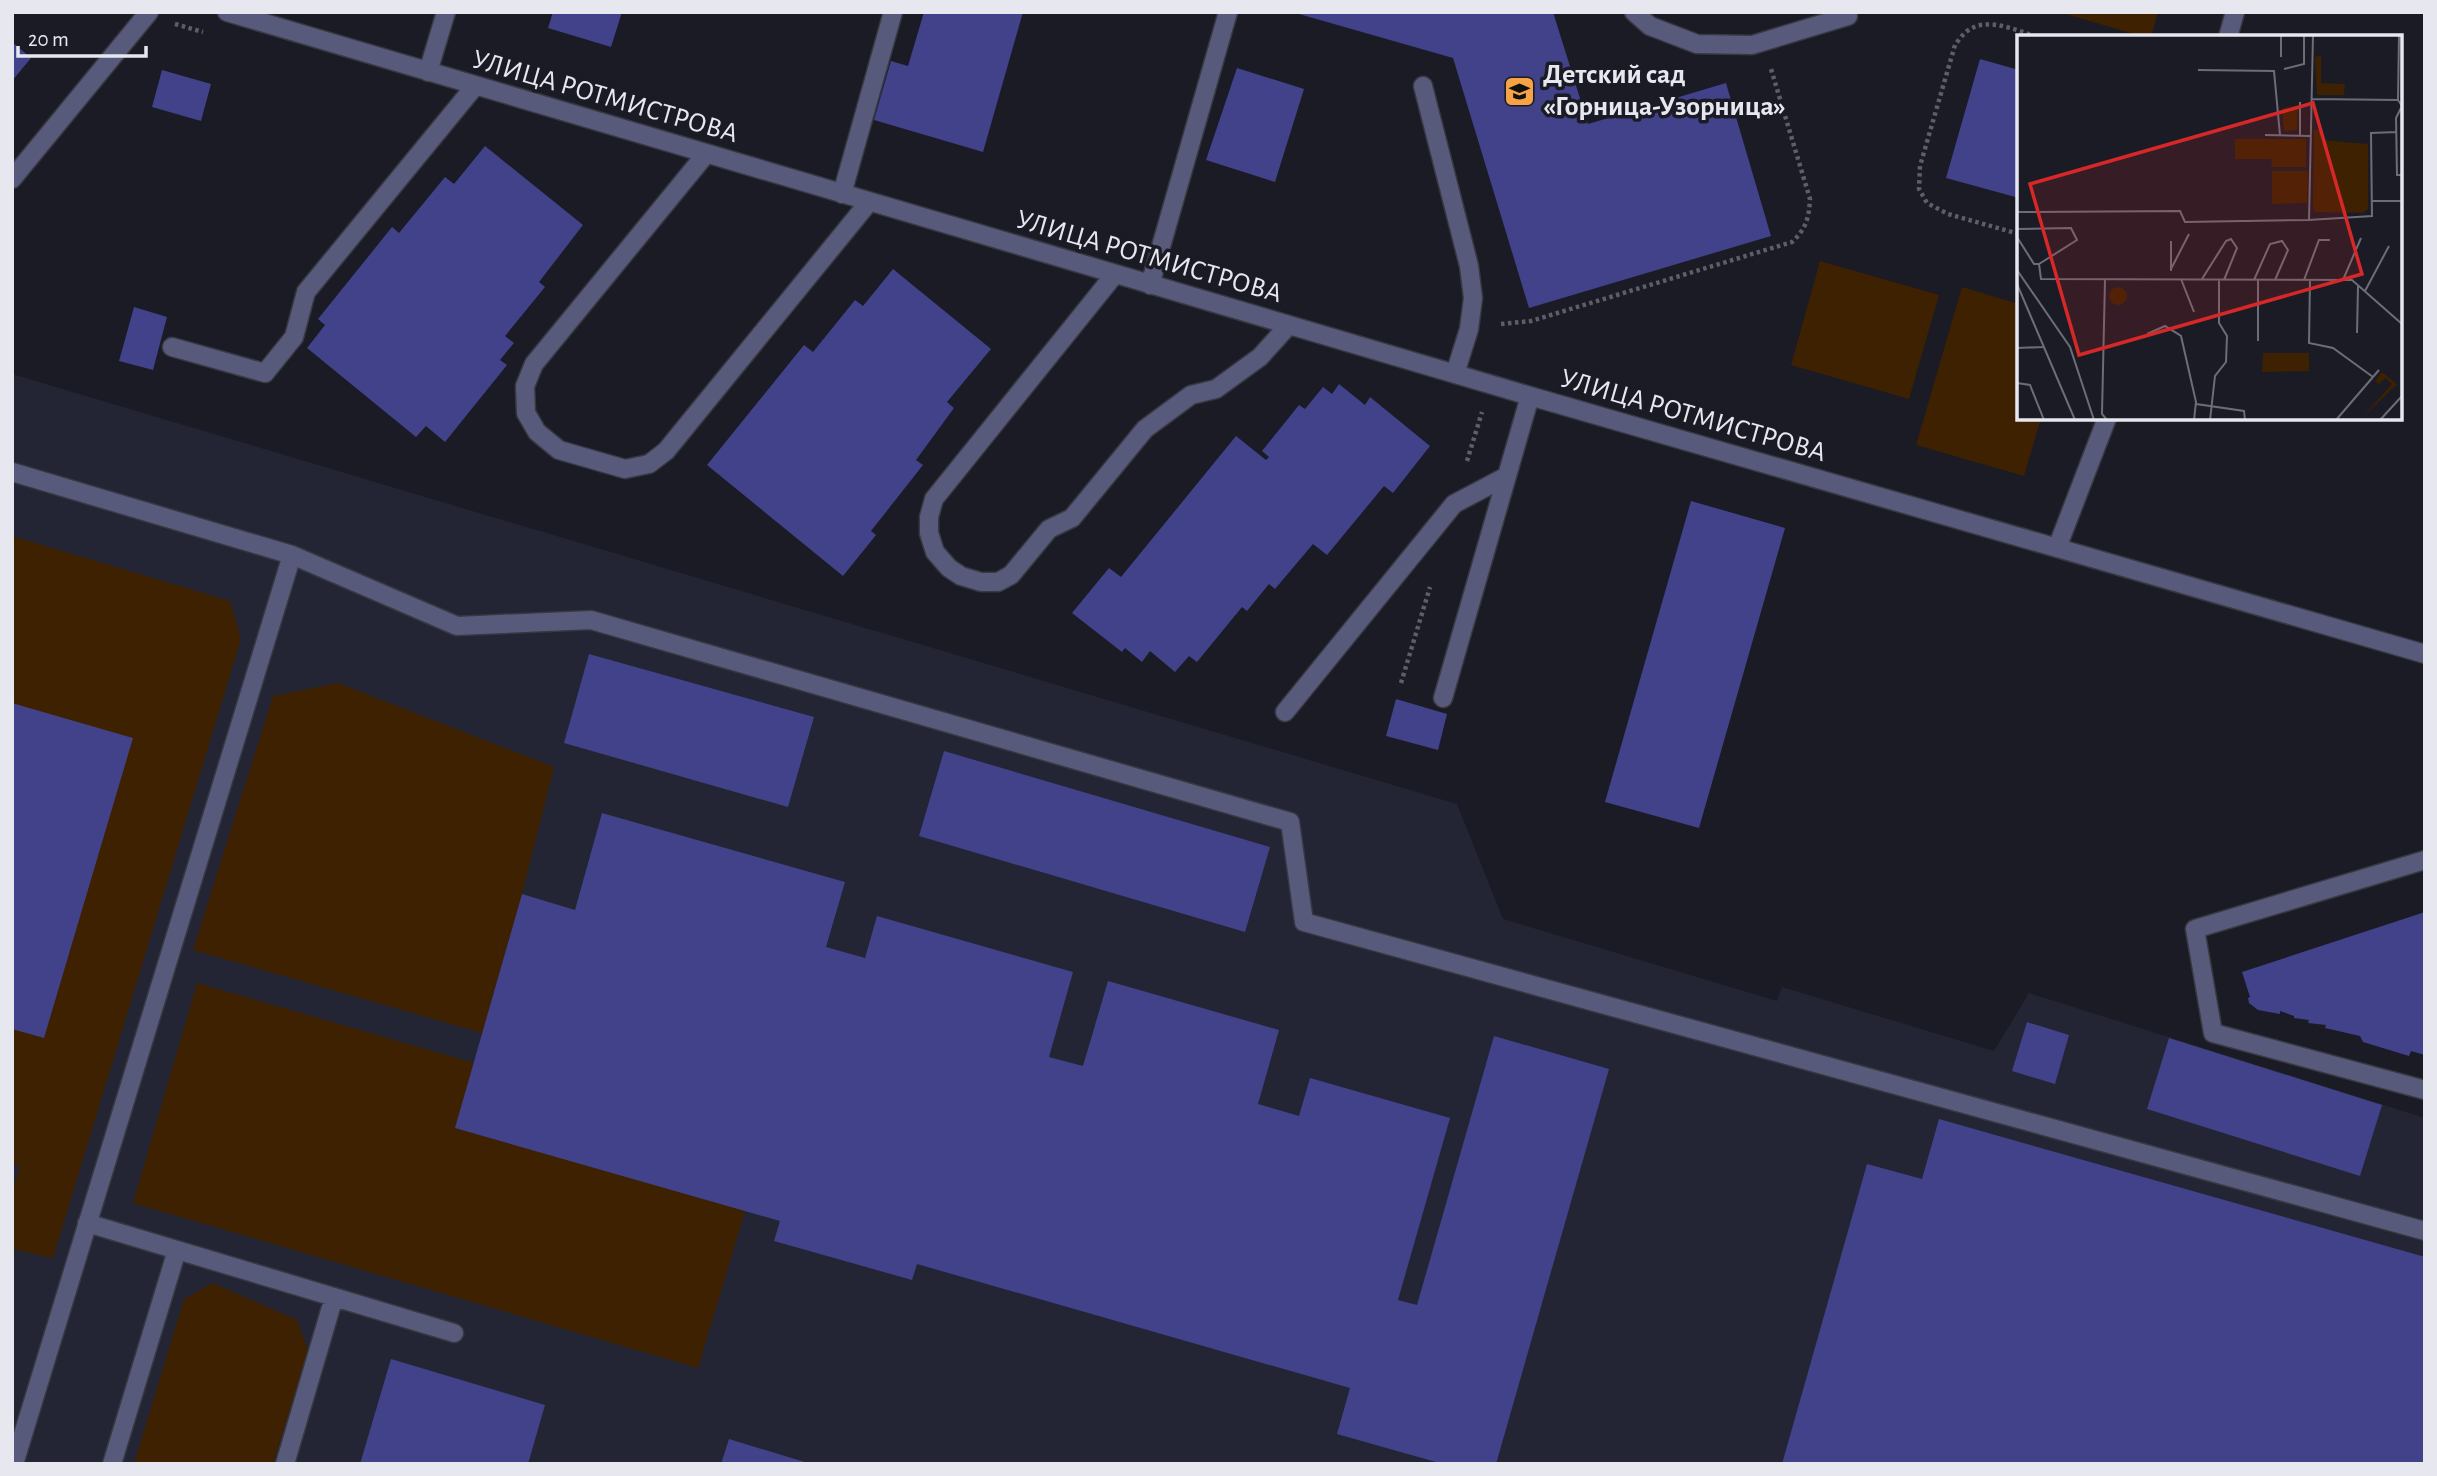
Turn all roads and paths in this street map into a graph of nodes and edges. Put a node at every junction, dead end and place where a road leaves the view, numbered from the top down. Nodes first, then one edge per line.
1 (227, 12) edge
2 (446, 12) edge
3 (893, 12) edge
4 (1228, 12) edge
5 (1634, 12) edge
6 (2235, 12) edge
7 (148, 14) edge
8 (1848, 16) dead end
9 (211, 34) dead end
10 (2031, 35) edge
11 (2229, 35) edge
12 (1762, 41) junction
13 (428, 72) junction
14 (475, 86) junction
15 (1423, 86) dead end
16 (706, 153) junction
17 (12, 179) edge
18 (842, 194) junction
19 (869, 202) junction
20 (2017, 233) edge
21 (1115, 274) junction
22 (1150, 285) junction
23 (1470, 323) junction
24 (1289, 325) junction
25 (172, 347) dead end
26 (1455, 374) junction
27 (1530, 397) junction
28 (1483, 408) dead end
29 (2106, 420) edge
30 (12, 472) edge
31 (1507, 476) junction
32 (1454, 504) junction
33 (2057, 548) junction
34 (292, 555) junction
35 (1431, 581) dead end
36 (2425, 654) edge
37 (1401, 683) dead end
38 (1443, 698) dead end
39 (1285, 712) dead end
40 (2425, 860) edge
41 (2425, 1090) edge
42 (88, 1223) junction
43 (2425, 1231) edge
44 (177, 1250) junction
45 (334, 1297) junction
46 (454, 1333) dead end
47 (14, 1464) edge
48 (112, 1464) edge
49 (285, 1464) edge

1 - 13 street, УЛИЦА РОТМИСТРОВА
2 - 13 street
3 - 18 street
4 - 22 street
5 - 12 street
6 - 11 street
7 - 9 path
7 - 17 street
8 - 12 street
10 - 20 path
12 - 23 path
13 - 14 street, УЛИЦА РОТМИСТРОВА
14 - 16 street, УЛИЦА РОТМИСТРОВА
14 - 25 street
15 - 23 street
16 - 18 street, УЛИЦА РОТМИСТРОВА
16 - 19 street
18 - 19 street, УЛИЦА РОТМИСТРОВА
19 - 21 street, УЛИЦА РОТМИСТРОВА
21 - 22 street, УЛИЦА РОТМИСТРОВА
21 - 24 street
22 - 24 street, УЛИЦА РОТМИСТРОВА
23 - 26 street
24 - 26 street, УЛИЦА РОТМИСТРОВА
26 - 27 street, УЛИЦА РОТМИСТРОВА
27 - 31 street
27 - 33 street, УЛИЦА РОТМИСТРОВА
28 - 32 path
29 - 33 street
30 - 34 street
31 - 32 street
31 - 38 street
32 - 39 street
33 - 36 street, УЛИЦА РОТМИСТРОВА
34 - 42 street
34 - 43 street
35 - 37 path
40 - 41 street
42 - 44 street
42 - 47 street
44 - 45 street
44 - 48 street
45 - 46 street
45 - 49 street

